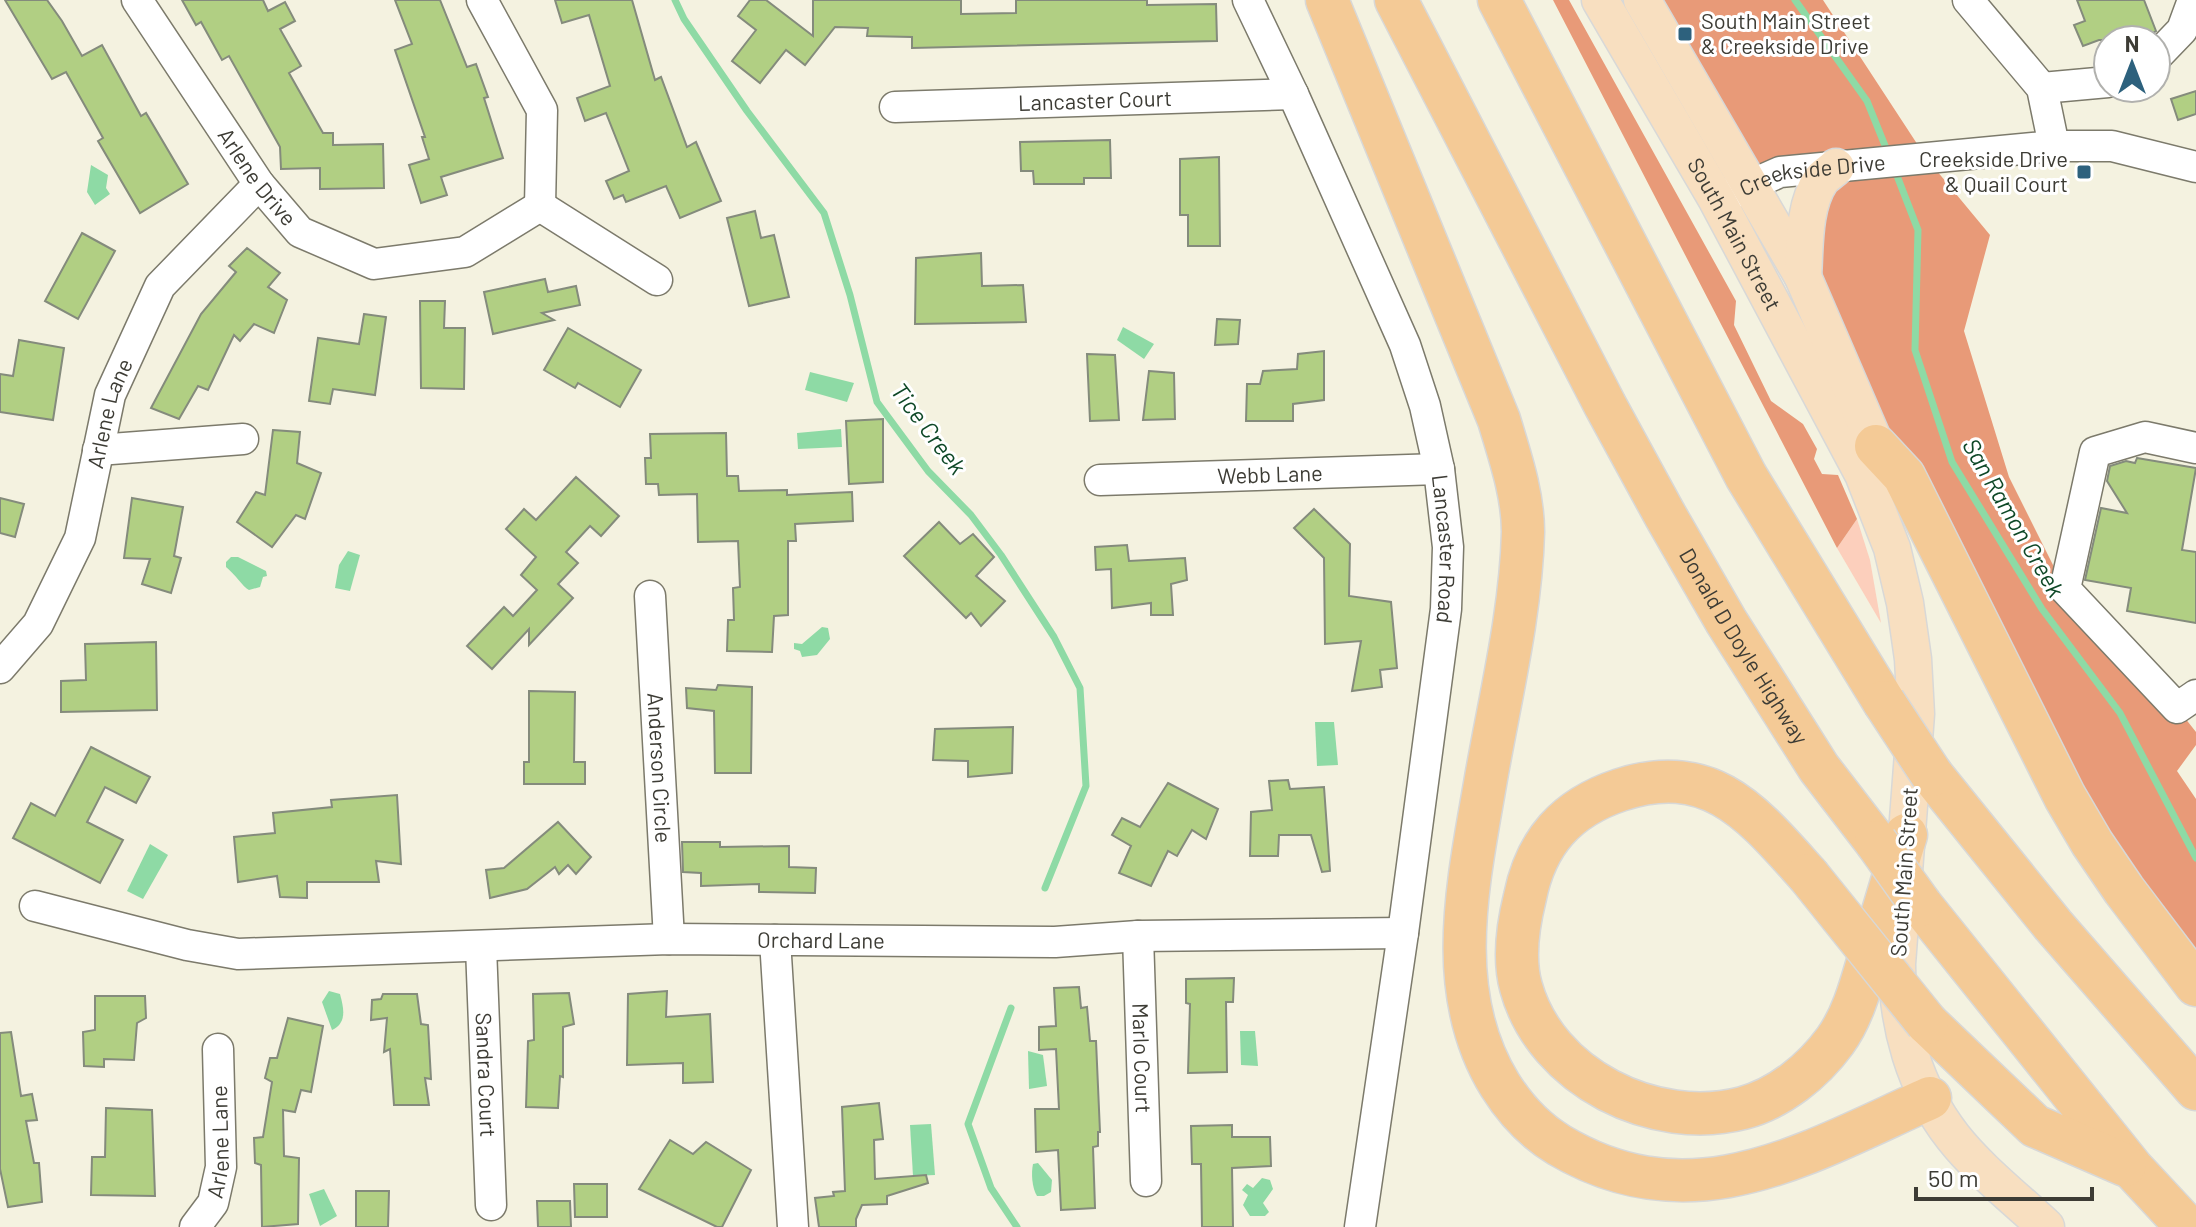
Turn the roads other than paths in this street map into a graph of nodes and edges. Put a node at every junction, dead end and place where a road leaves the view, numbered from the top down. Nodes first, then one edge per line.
1 (137, 0) edge
2 (482, 0) edge
3 (1248, 0) edge
4 (1327, 0) edge
5 (1396, 0) edge
6 (1499, 0) edge
7 (1600, 0) edge
8 (1642, 0) edge
9 (1968, 0) edge
10 (2193, 0) edge
11 (2172, 40) edge
12 (2092, 83) edge
13 (2042, 88) junction
14 (1293, 94) junction
15 (895, 107) dead end
16 (2054, 146) junction
17 (1841, 166) junction
18 (2196, 167) edge
19 (259, 184) junction
20 (1750, 185) junction
21 (1717, 200) junction
22 (540, 206) junction
23 (1803, 277) junction
24 (657, 280) dead end
25 (243, 439) dead end
26 (2196, 448) edge
27 (98, 450) junction
28 (1869, 460) junction
29 (1439, 469) junction
30 (1100, 480) dead end
31 (650, 596) dead end
32 (0, 668) edge
33 (2196, 695) edge
34 (1891, 838) junction
35 (35, 906) dead end
36 (1403, 933) junction
37 (1138, 936) junction
38 (669, 939) junction
39 (775, 940) junction
40 (481, 947) junction
41 (2196, 985) edge
42 (218, 1049) dead end
43 (2196, 1089) edge
44 (1930, 1098) junction
45 (2132, 1168) junction
46 (1146, 1181) dead end
47 (491, 1205) dead end
48 (195, 1227) edge
49 (793, 1227) edge
50 (1360, 1227) edge
51 (2046, 1227) edge
52 (2187, 1227) edge

1 - 19 street, Arlene Drive
2 - 22 street
3 - 14 street, Lancaster Road
4 - 44 highway
5 - 34 highway, Donald D Doyle Highway
6 - 43 highway, bridge
7 - 21 main road, South Main Street
8 - 20 main road, South Main Street
9 - 13 street
10 - 11 street
12 - 13 street
13 - 16 street
14 - 15 street, Lancaster Court
14 - 29 street, Lancaster Road
16 - 17 street, Creekside Drive
16 - 18 street, Creekside Drive
17 - 20 street, Creekside Drive
17 - 23 main road
19 - 22 street, Arlene Drive
19 - 27 street, Arlene Lane
20 - 21 street, Creekside Drive
20 - 23 main road, South Main Street
21 - 28 main road, South Main Street
22 - 24 street
23 - 28 main road, South Main Street
25 - 27 street
26 - 33 street
27 - 32 street, Arlene Lane
28 - 34 main road, South Main Street
28 - 41 highway
29 - 30 street, Webb Lane
29 - 36 street, Lancaster Road
31 - 38 street, Anderson Circle
34 - 44 main road, South Main Street
34 - 45 highway, Donald D Doyle Highway, bridge
34 - 45 highway, bridge
35 - 40 street, Orchard Lane
36 - 37 street, Orchard Lane
36 - 50 street, Lancaster Road
37 - 39 street, Orchard Lane
37 - 46 street, Marlo Court
38 - 39 street, Orchard Lane
38 - 40 street, Orchard Lane
39 - 49 street
40 - 47 street, Sandra Court
42 - 48 street, Arlene Lane
44 - 51 main road, South Main Street
45 - 52 highway, Donald D Doyle Highway

